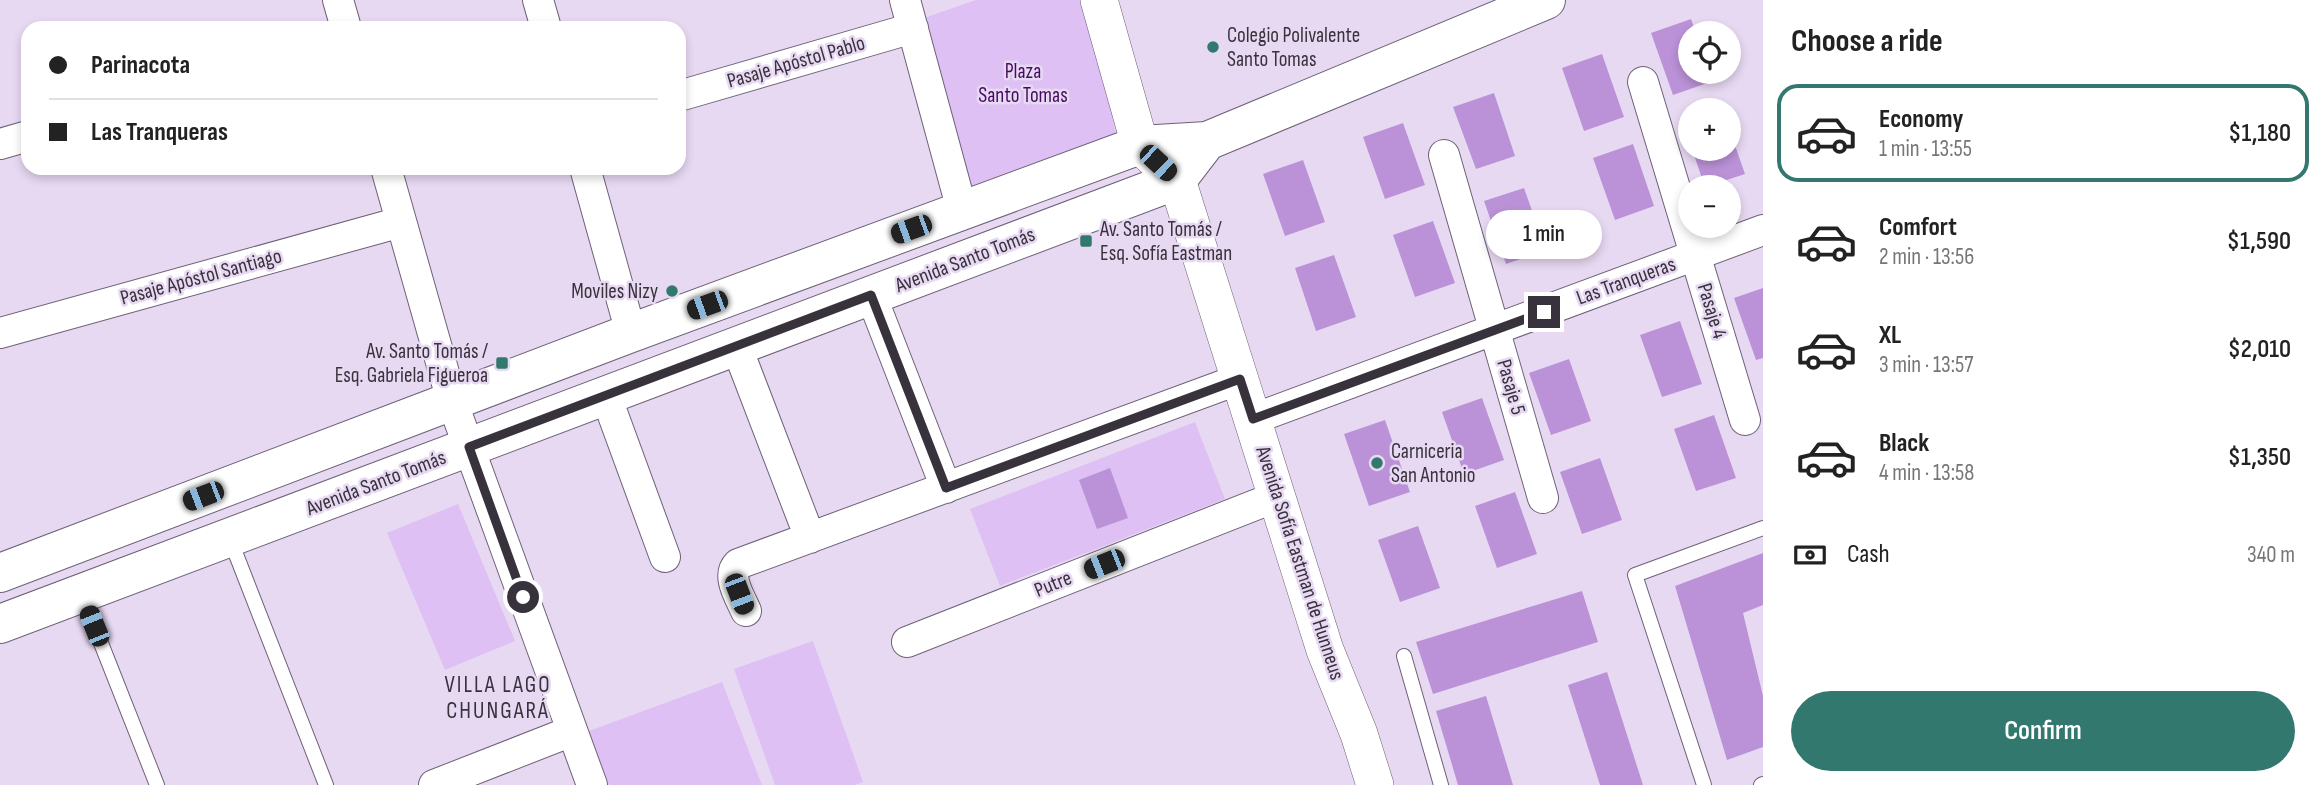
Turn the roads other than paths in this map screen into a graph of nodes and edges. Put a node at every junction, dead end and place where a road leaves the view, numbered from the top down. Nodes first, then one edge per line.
1 (338, 0) edge
2 (538, 0) edge
3 (1100, 0) edge
4 (1546, 0) edge
5 (909, 14) edge
6 (344, 21) edge
7 (544, 21) edge
8 (1643, 82) dead end
9 (686, 94) edge
10 (21, 138) edge
11 (1207, 141) junction
12 (0, 144) edge
13 (1140, 145) junction
14 (1444, 155) dead end
15 (388, 175) edge
16 (587, 175) edge
17 (1177, 180) junction
18 (962, 210) junction
19 (401, 222) junction
20 (1763, 230) edge
21 (1695, 256) junction
22 (871, 295) junction
23 (1494, 330) junction
24 (0, 332) edge
25 (631, 333) junction
26 (736, 345) junction
27 (1240, 379) junction
28 (606, 396) junction
29 (452, 401) junction
30 (1253, 419) junction
31 (1745, 420) dead end
32 (469, 447) junction
33 (946, 488) junction
34 (1278, 496) junction
35 (1543, 498) dead end
36 (1763, 528) edge
37 (230, 538) junction
38 (810, 538) junction
39 (665, 557) dead end
40 (1, 567) edge
41 (81, 594) junction
42 (746, 611) dead end
43 (0, 624) edge
44 (907, 642) dead end
45 (1404, 656) dead end
46 (572, 731) junction
47 (443, 783) edge
48 (158, 785) edge
49 (326, 785) edge
50 (592, 785) edge
51 (1375, 785) edge
52 (1441, 785) edge
53 (1704, 785) edge

1 - 6 street
2 - 7 street
3 - 13 street
4 - 11 main road
5 - 9 street, Pasaje Apóstol Pablo
5 - 18 street
8 - 21 street, Pasaje 4
10 - 12 street
11 - 13 main road
11 - 17 main road
13 - 17 street
13 - 18 main road
14 - 23 street, Pasaje 5
15 - 19 street
16 - 25 street
17 - 22 main road, Avenida Santo Tomás
17 - 27 street, Avenida Sofía Eastman de Hunneus
18 - 25 main road
19 - 24 street, Pasaje Apóstol Santiago
19 - 29 street
20 - 21 street, Las Tranqueras
21 - 23 street, Las Tranqueras
21 - 31 street, Pasaje 4
22 - 26 main road, Avenida Santo Tomás
22 - 33 street
23 - 30 street, Las Tranqueras
23 - 35 street, Pasaje 5
25 - 29 main road
26 - 28 main road, Avenida Santo Tomás
26 - 38 street
27 - 30 street, Avenida Sofía Eastman de Hunneus
27 - 33 street
28 - 32 main road, Avenida Santo Tomás
28 - 39 street
29 - 32 street
29 - 40 main road
30 - 34 street, Avenida Sofía Eastman de Hunneus
32 - 37 main road, Avenida Santo Tomás
32 - 46 street
33 - 38 street
34 - 44 street, Putre
34 - 51 street, Avenida Sofía Eastman de Hunneus
36 - 53 lane
37 - 41 main road, Avenida Santo Tomás
37 - 49 lane
38 - 42 street
41 - 43 main road, Avenida Santo Tomás
41 - 48 lane
45 - 52 lane
46 - 47 street
46 - 50 street

